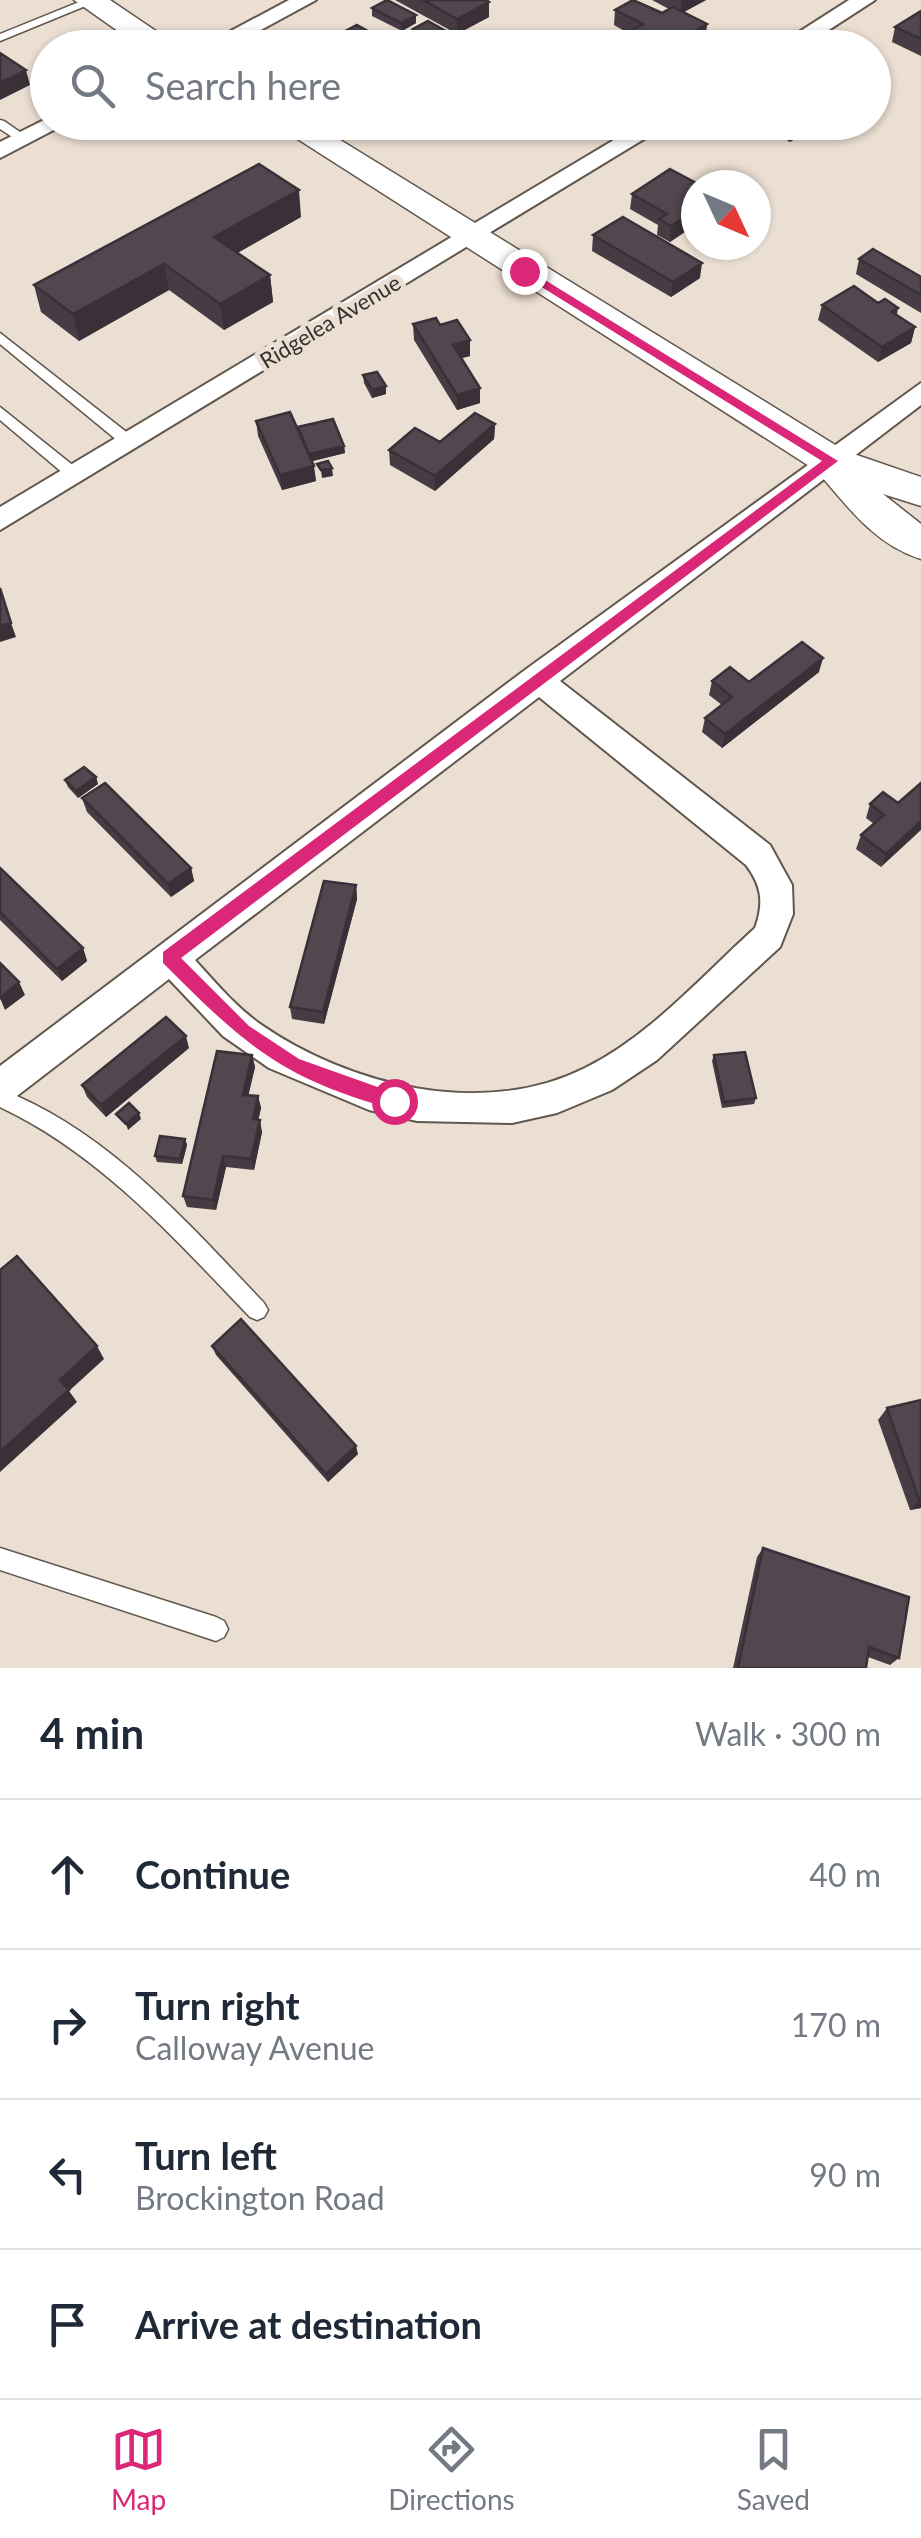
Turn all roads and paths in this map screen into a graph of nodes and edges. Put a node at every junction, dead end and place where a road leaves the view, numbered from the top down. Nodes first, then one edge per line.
1 (92, 0) edge
2 (306, 0) edge
3 (864, 0) edge
4 (138, 30) edge
5 (246, 30) edge
6 (815, 30) edge
7 (0, 38) edge
8 (0, 124) edge
9 (30, 136) edge
10 (24, 139) junction
11 (315, 140) edge
12 (631, 140) edge
13 (0, 151) edge
14 (470, 237) junction
15 (0, 338) edge
16 (921, 392) edge
17 (0, 412) edge
18 (129, 442) junction
19 (831, 461) junction
20 (75, 475) junction
21 (921, 492) edge
22 (0, 520) edge
23 (921, 544) edge
24 (536, 678) junction
25 (170, 958) junction
26 (0, 1087) edge
27 (0, 1098) edge
28 (258, 1310) dead end
29 (0, 1560) edge
30 (216, 1630) dead end

1 - 4 main road
1 - 7 lane
2 - 5 street
3 - 6 street
8 - 10 lane
9 - 10 street
10 - 13 street
11 - 14 main road
12 - 14 street, Ridgelea Avenue
14 - 18 street, Ridgelea Avenue
14 - 19 main road
15 - 18 lane
16 - 19 street
17 - 20 lane
18 - 20 street, Ridgelea Avenue
19 - 21 main road
19 - 23 main road
19 - 24 street
20 - 22 street, Ridgelea Avenue
24 - 25 street
24 - 25 street
25 - 26 street
27 - 28 lane
29 - 30 lane

